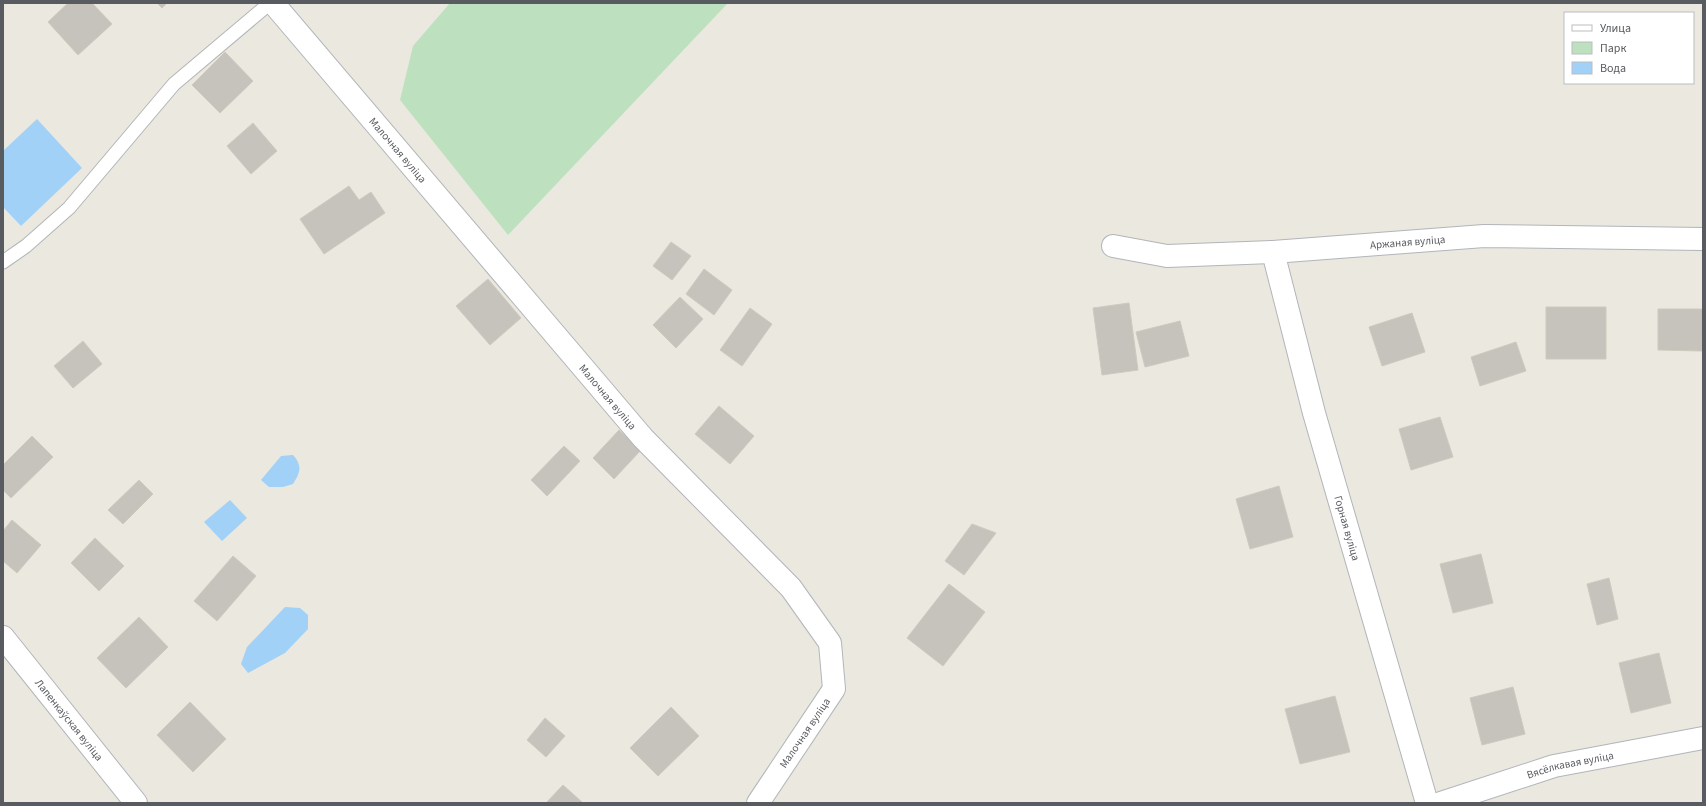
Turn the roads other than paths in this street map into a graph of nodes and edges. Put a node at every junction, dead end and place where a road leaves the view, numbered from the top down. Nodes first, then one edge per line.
1 (270, 3) edge
2 (274, 3) edge
3 (1703, 239) edge
4 (1113, 246) dead end
5 (1273, 252) junction
6 (3, 262) edge
7 (3, 637) edge
8 (1703, 738) edge
9 (136, 803) edge
10 (758, 803) edge
11 (1427, 803) edge
12 (1441, 803) edge

1 - 6 lane
2 - 10 street, Малочная вуліца
3 - 5 street, Аржаная вуліца
4 - 5 street, Аржаная вуліца
5 - 11 street, Горная вуліца
7 - 9 street, Лапенкаўская вуліца
8 - 12 street, Вясёлкавая вуліца

